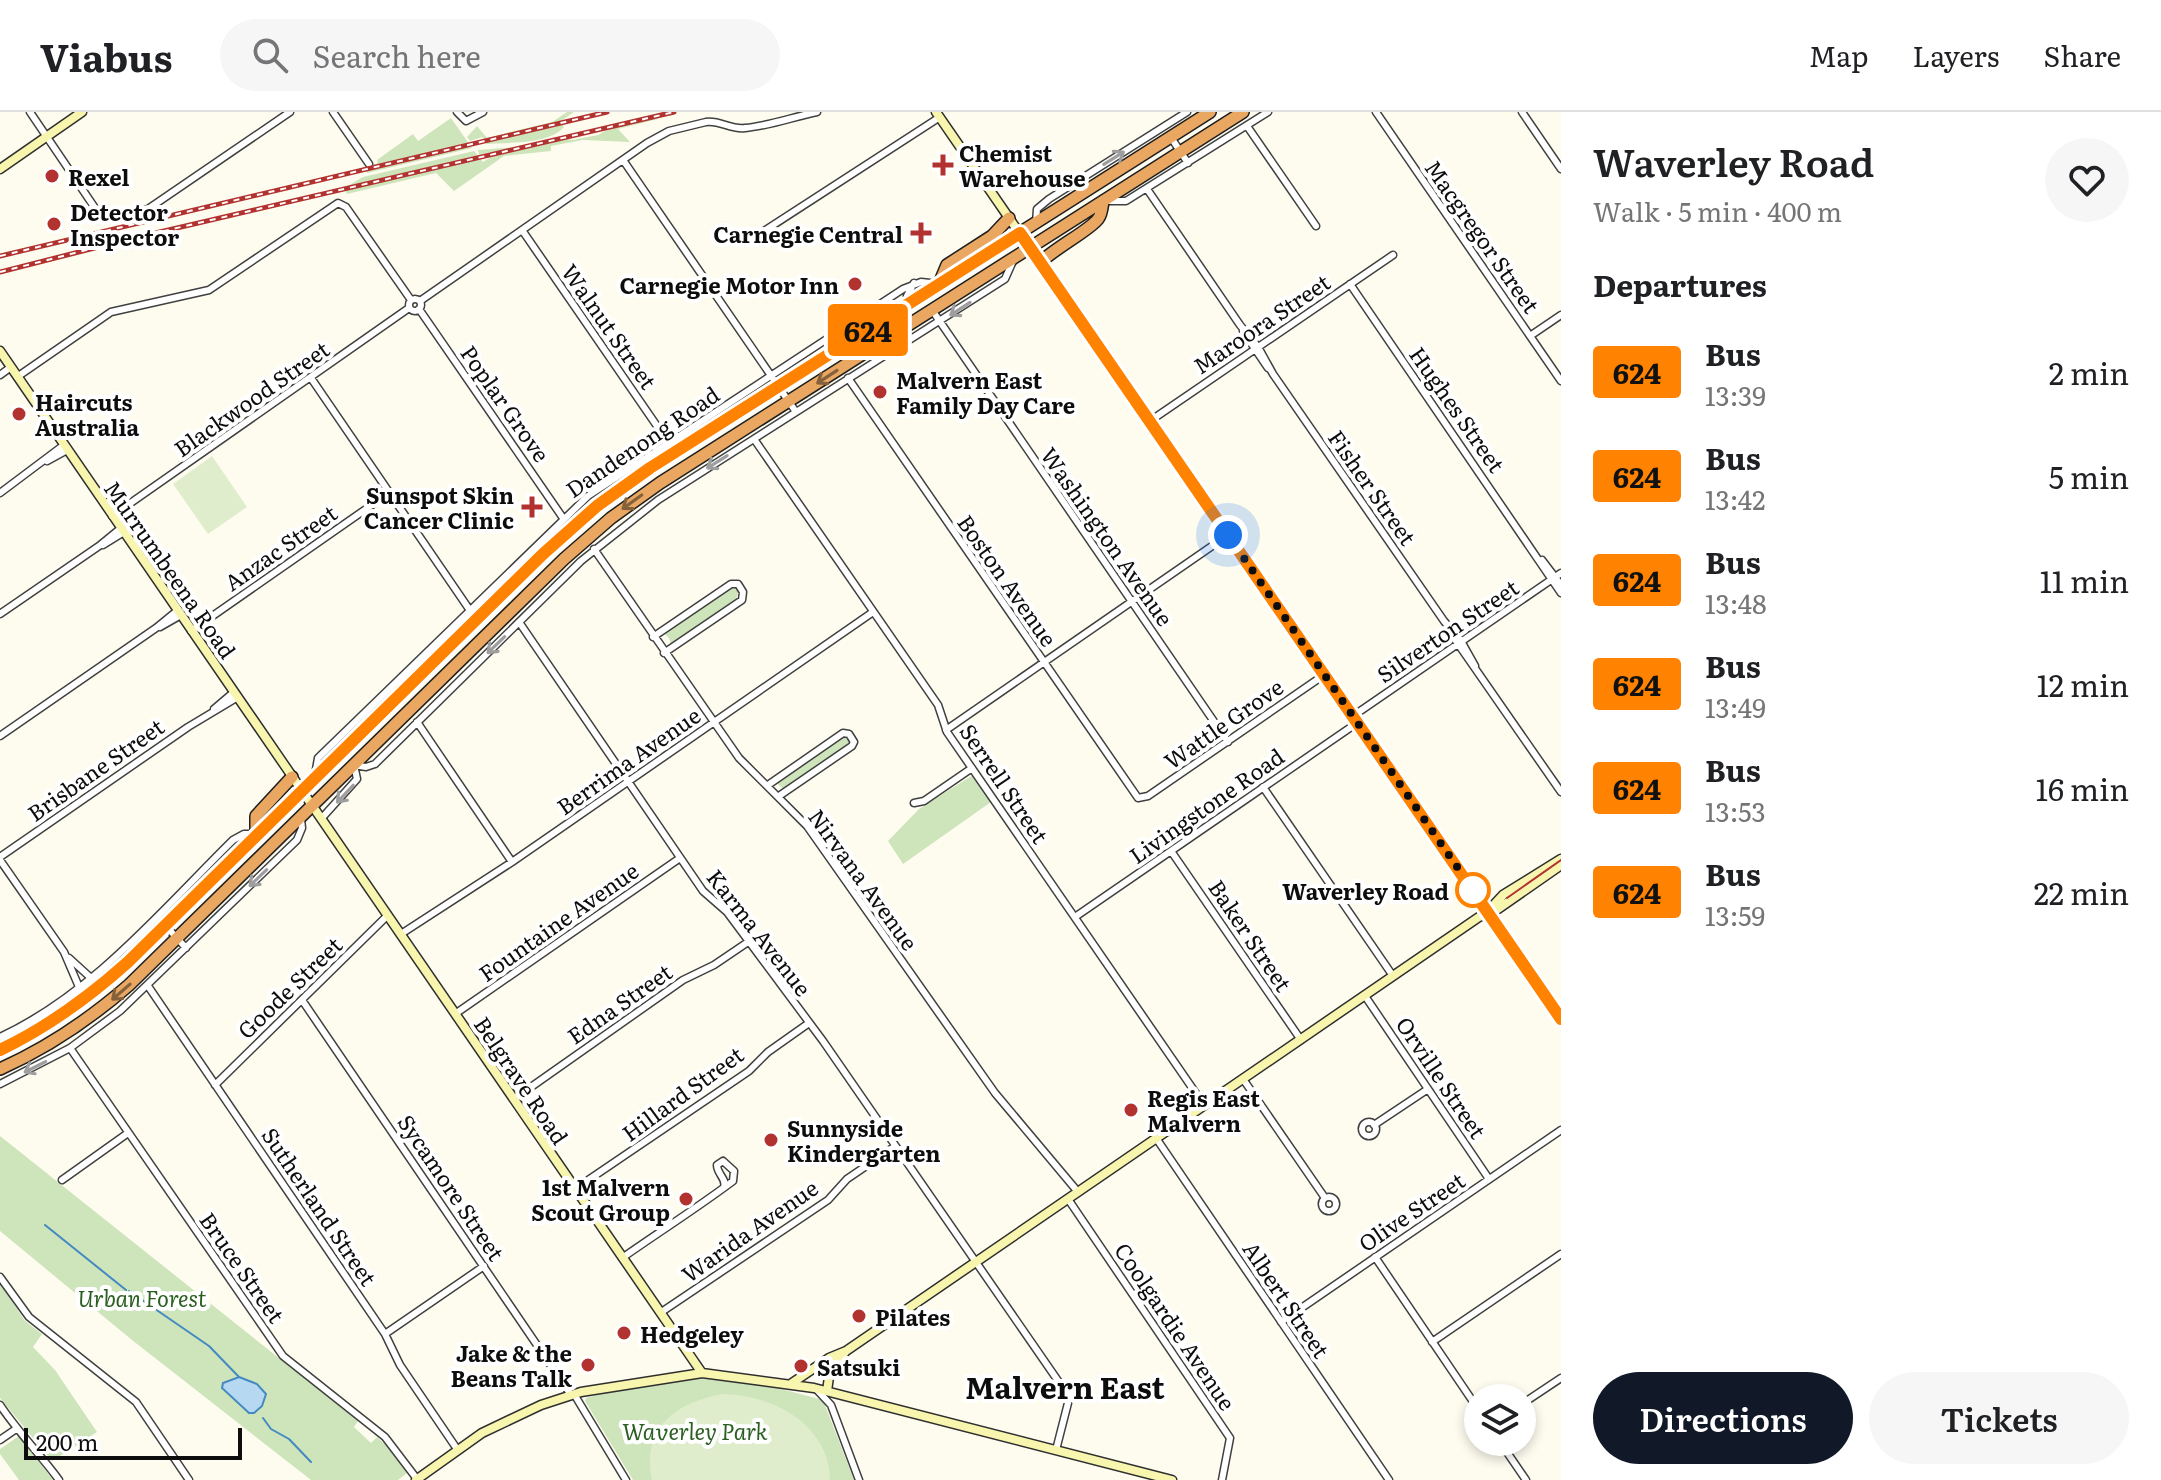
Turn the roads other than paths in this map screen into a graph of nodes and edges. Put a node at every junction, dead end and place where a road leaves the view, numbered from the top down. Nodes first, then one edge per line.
1 (30, 112) edge
2 (82, 112) edge
3 (290, 112) edge
4 (333, 112) edge
5 (457, 112) edge
6 (483, 112) edge
7 (817, 112) edge
8 (1187, 112) edge
9 (1210, 112) edge
10 (1243, 112) edge
11 (1268, 112) edge
12 (1376, 112) edge
13 (1522, 112) edge
14 (938, 115) edge
15 (1247, 126) junction
16 (1167, 132) junction
17 (47, 136) junction
18 (1181, 152) junction
19 (623, 160) junction
20 (1188, 163) junction
21 (369, 164) dead end
22 (0, 169) edge
23 (1561, 169) edge
24 (1147, 189) junction
25 (1103, 201) junction
26 (1009, 218) junction
27 (1316, 226) dead end
28 (522, 230) junction
29 (1020, 233) junction
30 (747, 242) dead end
31 (1031, 247) junction
32 (1393, 255) dead end
33 (1015, 257) junction
34 (1041, 262) junction
35 (914, 283) junction
36 (939, 284) junction
37 (1350, 284) junction
38 (411, 300) junction
39 (420, 301) junction
40 (907, 305) junction
41 (409, 308) junction
42 (419, 309) junction
43 (932, 310) junction
44 (1561, 315) edge
45 (939, 322) junction
46 (1530, 336) junction
47 (1256, 349) junction
48 (0, 351) edge
49 (6, 366) edge
50 (0, 375) edge
51 (772, 375) junction
52 (17, 377) junction
53 (311, 378) junction
54 (848, 378) junction
55 (1561, 381) edge
56 (779, 386) junction
57 (789, 401) junction
58 (796, 412) junction
59 (1150, 421) junction
60 (754, 439) junction
61 (668, 442) junction
62 (66, 448) junction
63 (0, 493) edge
64 (389, 493) junction
65 (112, 516) junction
66 (563, 518) junction
67 (123, 530) junction
68 (1228, 535) junction
69 (594, 549) junction
70 (535, 563) junction
71 (547, 576) junction
72 (1556, 577) edge
73 (1561, 585) edge
74 (1561, 593) edge
75 (1131, 602) junction
76 (469, 609) junction
77 (179, 612) junction
78 (873, 612) junction
79 (0, 614) edge
80 (519, 622) junction
81 (191, 631) junction
82 (653, 637) junction
83 (1459, 643) junction
84 (664, 653) junction
85 (1044, 662) junction
86 (1324, 675) junction
87 (236, 695) junction
88 (382, 696) junction
89 (395, 700) junction
90 (1355, 719) junction
91 (417, 722) junction
92 (714, 722) junction
93 (946, 730) junction
94 (0, 736) edge
95 (1228, 742) junction
96 (354, 765) junction
97 (972, 768) junction
98 (292, 777) junction
99 (314, 778) junction
100 (627, 782) junction
101 (768, 785) junction
102 (1263, 787) junction
103 (301, 791) junction
104 (1561, 792) edge
105 (779, 796) junction
106 (1141, 799) joint
107 (914, 803) dead end
108 (313, 807) junction
109 (301, 819) junction
110 (321, 819) junction
111 (256, 834) junction
112 (1171, 851) junction
113 (0, 858) edge
114 (680, 858) junction
115 (512, 862) junction
116 (1561, 862) edge
117 (1488, 912) junction
118 (388, 915) junction
119 (156, 916) junction
120 (1075, 917) junction
121 (165, 925) junction
122 (401, 934) junction
123 (177, 938) junction
124 (748, 942) junction
125 (186, 948) junction
126 (64, 952) junction
127 (1393, 976) junction
128 (91, 978) junction
129 (148, 986) junction
130 (79, 987) junction
131 (1365, 996) junction
132 (302, 1000) junction
133 (455, 1014) junction
134 (1561, 1019) edge
135 (809, 1023) junction
136 (0, 1037) edge
137 (1301, 1040) junction
138 (70, 1048) junction
139 (0, 1050) edge
140 (0, 1069) edge
141 (1243, 1079) junction
142 (0, 1084) edge
143 (215, 1085) junction
144 (1428, 1089) junction
145 (514, 1099) junction
146 (1204, 1105) junction
147 (1374, 1125) dead end
148 (1561, 1130) edge
149 (128, 1133) junction
150 (1156, 1138) junction
151 (894, 1147) junction
152 (1489, 1179) junction
153 (62, 1180) dead end
154 (724, 1187) dead end
155 (575, 1189) junction
156 (1078, 1192) junction
157 (1325, 1198) dead end
158 (1068, 1199) junction
159 (1561, 1254) edge
160 (1375, 1257) junction
161 (622, 1258) junction
162 (976, 1262) junction
163 (484, 1266) junction
164 (0, 1277) edge
165 (660, 1313) junction
166 (1281, 1322) junction
167 (385, 1334) junction
168 (1432, 1342) junction
169 (846, 1351) junction
170 (821, 1364) junction
171 (702, 1373) junction
172 (1561, 1378) edge
173 (792, 1383) junction
174 (814, 1388) junction
175 (1464, 1389) edge
176 (572, 1394) junction
177 (827, 1395) junction
178 (1536, 1395) edge
179 (0, 1405) edge
180 (16, 1429) junction
181 (0, 1440) edge
182 (457, 1449) junction
183 (1056, 1450) junction
184 (1510, 1456) edge
185 (416, 1479) edge
186 (59, 1480) edge
187 (189, 1480) edge
188 (626, 1480) edge
189 (859, 1480) edge
190 (1172, 1480) edge
191 (1222, 1480) edge
192 (1389, 1480) edge
193 (1526, 1480) edge

1 - 17 street
2 - 17 main road
3 - 17 street
4 - 21 street
5 - 6 street
7 - 19 street
8 - 16 street
9 - 16 highway
10 - 18 highway
11 - 15 street
12 - 46 street, Macgregor Street
13 - 23 street
14 - 26 main road
14 - 30 street
15 - 20 street
15 - 27 street
16 - 18 street
29 -> 16 highway
17 - 22 main road
18 - 20 street
18 - 25 highway
19 - 28 street
19 - 51 street
20 - 24 street
24 - 25 street
24 - 47 street, Fisher Street
25 - 31 highway
25 - 34 highway
26 - 29 main road
26 - 36 highway
28 - 39 street
28 - 61 street, Walnut Street
29 - 31 main road
29 - 36 highway
31 - 33 highway
31 - 34 main road
32 - 37 street, Maroora Street
33 - 43 highway
33 -> 45 street
34 - 59 main road
35 - 36 street
35 - 40 street
35 - 51 street, Dandenong Road
36 - 40 highway
37 - 47 street, Maroora Street
37 - 72 street, Hughes Street
38 - 39 street
38 - 41 street
38 - 52 street
39 - 42 street
40 - 56 highway
41 - 42 street
41 - 53 street, Blackwood Street
42 - 66 street, Poplar Grove
43 - 45 street, Washington Avenue
43 -> 57 highway
44 - 46 street
45 - 54 street
45 - 75 street, Washington Avenue
46 - 55 street, Macgregor Street
47 - 59 street, Maroora Street
47 - 83 street, Fisher Street
48 - 49 main road, Murrumbeena Road
49 - 50 street
49 - 52 main road, Murrumbeena Road
51 - 56 street
51 - 61 street, Dandenong Road
52 - 62 main road, Murrumbeena Road
53 - 64 street
53 - 65 street, Blackwood Street
54 - 58 street
54 - 85 street, Boston Avenue
56 - 57 street
56 - 70 highway
57 - 58 street
57 -> 71 highway
58 - 60 street
59 - 68 main road
60 -> 69 street
60 - 78 street, Serrell Street
61 - 66 street, Dandenong Road
62 - 63 street
62 - 65 main road, Murrumbeena Road
64 - 76 street
64 - 81 street, Anzac Street
65 - 67 main road, Murrumbeena Road
66 - 76 street, Dandenong Road
67 - 77 main road, Murrumbeena Road
67 - 79 street
68 - 75 street
68 - 86 main road
69 - 80 street
69 - 82 street, Nirvana Avenue
70 - 71 highway
70 - 89 highway
71 - 96 highway
72 - 73 street, Hughes Street
72 - 74 street, Hughes Street
72 - 83 street, Silverton Street
75 - 85 street
75 - 95 street, Washington Avenue
76 - 88 street, Dandenong Road
77 - 81 main road, Murrumbeena Road
77 - 94 street
78 - 92 street, Berrima Avenue
78 - 93 street, Serrell Street
80 -> 91 street
80 - 100 street, Karma Avenue
81 - 87 main road, Murrumbeena Road
82 - 84 street, Nirvana Avenue
82 - 84 street
83 - 90 street, Silverton Street
83 - 104 street, Fisher Street
84 - 92 street, Nirvana Avenue
85 - 93 street
85 - 106 street, Boston Avenue
86 - 90 main road
86 - 95 street, Wattle Grove
87 - 98 main road, Murrumbeena Road
87 - 113 street, Brisbane Street
88 - 89 street
88 - 99 street, Dandenong Road
89 - 99 highway
90 - 102 street, Livingstone Road
90 - 117 main road
91 - 96 street
91 - 115 street
92 - 100 street, Berrima Avenue
92 - 101 street, Nirvana Avenue
93 - 97 street, Serrell Street
95 - 106 street, Wattle Grove
96 - 108 highway
96 -> 110 street
97 - 107 street
97 - 120 street, Serrell Street
98 - 103 main road, Murrumbeena Road
98 - 111 highway
99 - 103 highway
100 - 114 street, Karma Avenue
100 - 115 street, Berrima Avenue
101 - 105 street, Nirvana Avenue
101 - 105 street
102 - 112 street, Livingstone Road
102 - 127 street
103 - 108 main road, Murrumbeena Road
103 - 111 highway
105 - 156 street, Nirvana Avenue
108 - 109 highway
108 - 110 main road, Belgrave Road
109 - 123 highway
109 -> 125 street
110 - 118 main road, Belgrave Road
111 - 119 street
111 - 121 highway
112 - 120 street, Livingstone Road
112 - 137 street, Baker Street
113 - 126 street
114 - 124 street, Karma Avenue
114 - 133 street, Fountaine Avenue
115 - 122 street, Berrima Avenue
116 - 117 main road
117 - 127 main road
117 - 134 main road
118 - 122 main road, Belgrave Road
118 - 132 street, Goode Street
119 - 121 street
119 - 128 street
120 - 146 street, Serrell Street
121 - 123 street
121 - 139 highway
122 - 133 main road, Belgrave Road
123 - 125 street
123 -> 140 highway
124 - 135 street, Karma Avenue
124 - 145 street, Edna Street
125 - 129 street
126 - 128 street
126 - 130 street
127 - 131 main road
128 - 130 street
129 - 138 street
129 - 143 street, Sutherland Street
130 - 136 street
131 - 137 main road
131 - 144 street, Orville Street
132 - 143 street, Goode Street
132 - 163 street, Sycamore Street
133 - 145 main road, Belgrave Road
135 - 151 street, Karma Avenue
135 - 155 street, Hillard Street
137 - 141 main road
138 -> 142 street
138 - 149 street, Bruce Street
141 - 146 main road
141 - 157 street
143 - 167 street, Sutherland Street
144 - 147 street
144 - 152 street, Orville Street
145 - 155 main road, Belgrave Road
146 - 150 main road
148 - 152 street, Olive Street
149 - 153 street
149 - 185 street, Bruce Street
150 - 156 main road
150 - 166 street, Albert Street
151 - 162 street, Karma Avenue
151 - 165 street, Warida Avenue
152 - 160 street, Olive Street
154 - 161 street
155 - 161 main road, Belgrave Road
156 - 158 main road
158 - 162 main road
158 - 191 street, Coolgardie Avenue
159 - 168 street
160 - 166 street, Olive Street
160 - 168 street
161 - 165 main road, Belgrave Road
162 - 169 main road
162 - 183 street, Karma Avenue
163 - 167 street
163 - 176 street, Sycamore Street
164 - 187 street
165 - 171 main road, Belgrave Road
166 - 192 street, Albert Street
167 - 182 street, Sutherland Street
168 - 175 street
169 - 170 main road
169 - 177 main road
170 - 173 main road
170 - 174 main road
171 - 173 main road
171 - 176 main road
172 - 178 street
173 - 174 main road
174 - 177 main road
176 - 182 main road
176 - 188 street, Sycamore Street
177 - 183 main road
177 - 189 street
179 - 180 street
180 - 181 street
180 - 186 street
182 - 185 main road
183 - 190 main road
184 - 193 street

